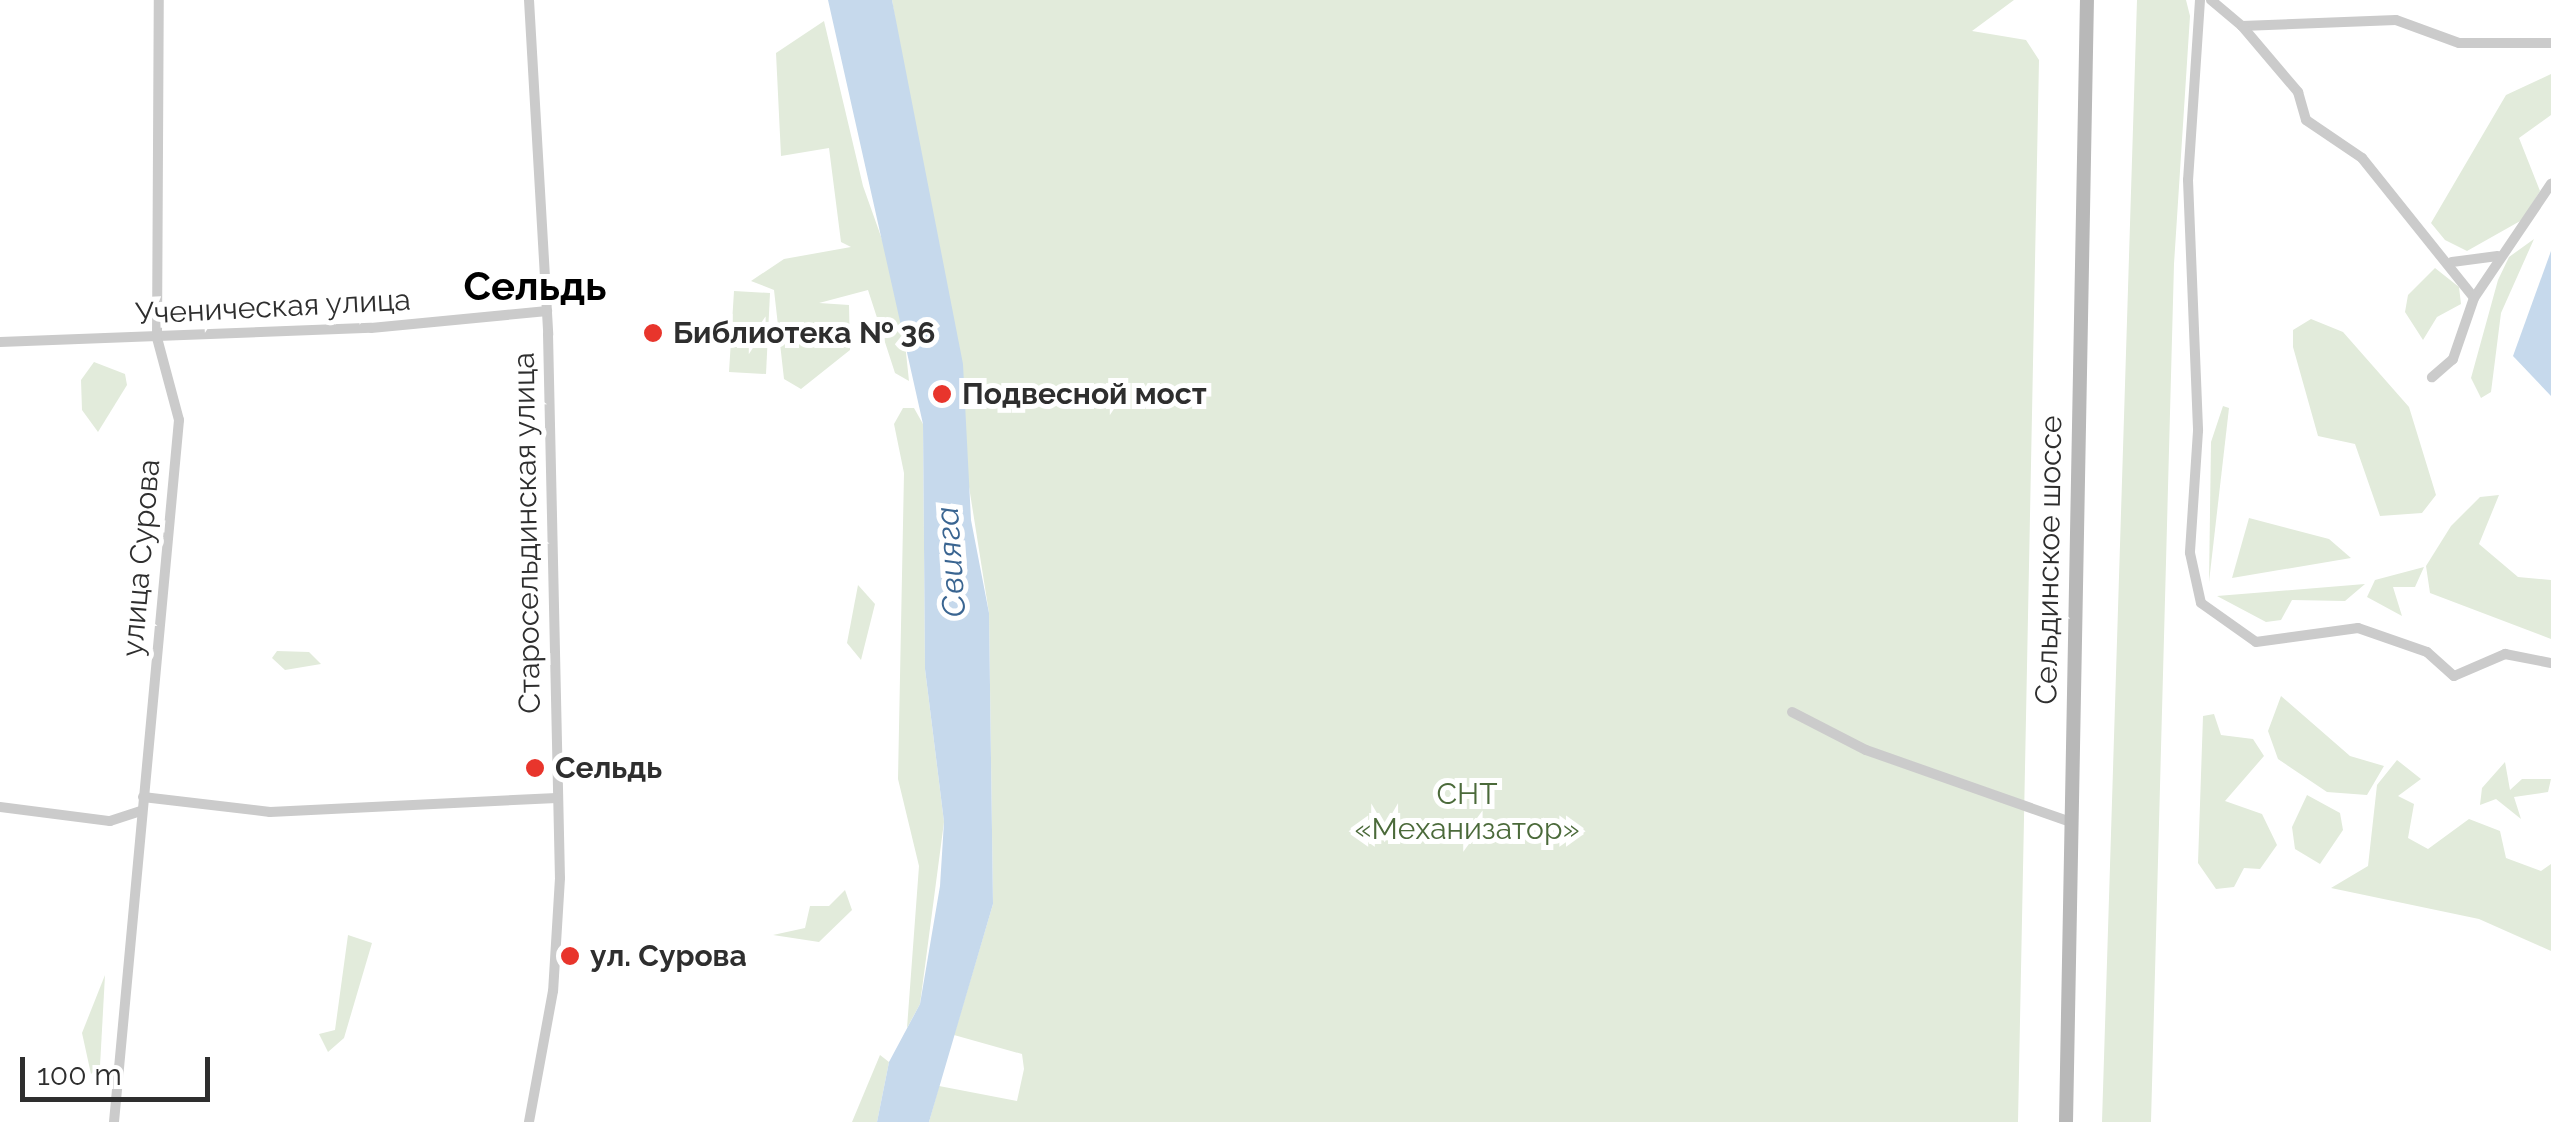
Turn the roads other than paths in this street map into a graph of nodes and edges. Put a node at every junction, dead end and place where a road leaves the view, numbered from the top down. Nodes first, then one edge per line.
1 (159, 0) edge
2 (529, 0) edge
3 (2087, 0) edge
4 (2200, 0) edge
5 (2211, 0) edge
6 (2242, 26) junction
7 (2551, 43) edge
8 (2551, 184) edge
9 (2498, 256) junction
10 (2452, 262) junction
11 (2474, 298) junction
12 (547, 311) junction
13 (157, 338) junction
14 (0, 342) edge
15 (2432, 376) dead end
16 (2551, 663) edge
17 (1792, 712) dead end
18 (143, 797) junction
19 (557, 798) junction
20 (0, 807) edge
21 (142, 812) junction
22 (2071, 822) junction
23 (114, 1122) edge
24 (530, 1122) edge
25 (2066, 1122) edge

1 - 13 street, улица Сурова
2 - 12 street, Старосельдинская улица
3 - 22 main road, Сельдинское шоссе
4 - 16 street
5 - 6 street
6 - 7 street
6 - 10 street
8 - 9 street
9 - 10 street
9 - 11 street
10 - 11 street
11 - 15 street
12 - 13 street, Ученическая улица
12 - 19 street, Старосельдинская улица
13 - 14 street, Ученическая улица
13 - 18 street, улица Сурова
17 - 22 street
18 - 19 street
18 - 21 street, улица Сурова
19 - 24 street, Старосельдинская улица
20 - 21 street
21 - 23 street, улица Сурова
22 - 25 main road, Сельдинское шоссе

